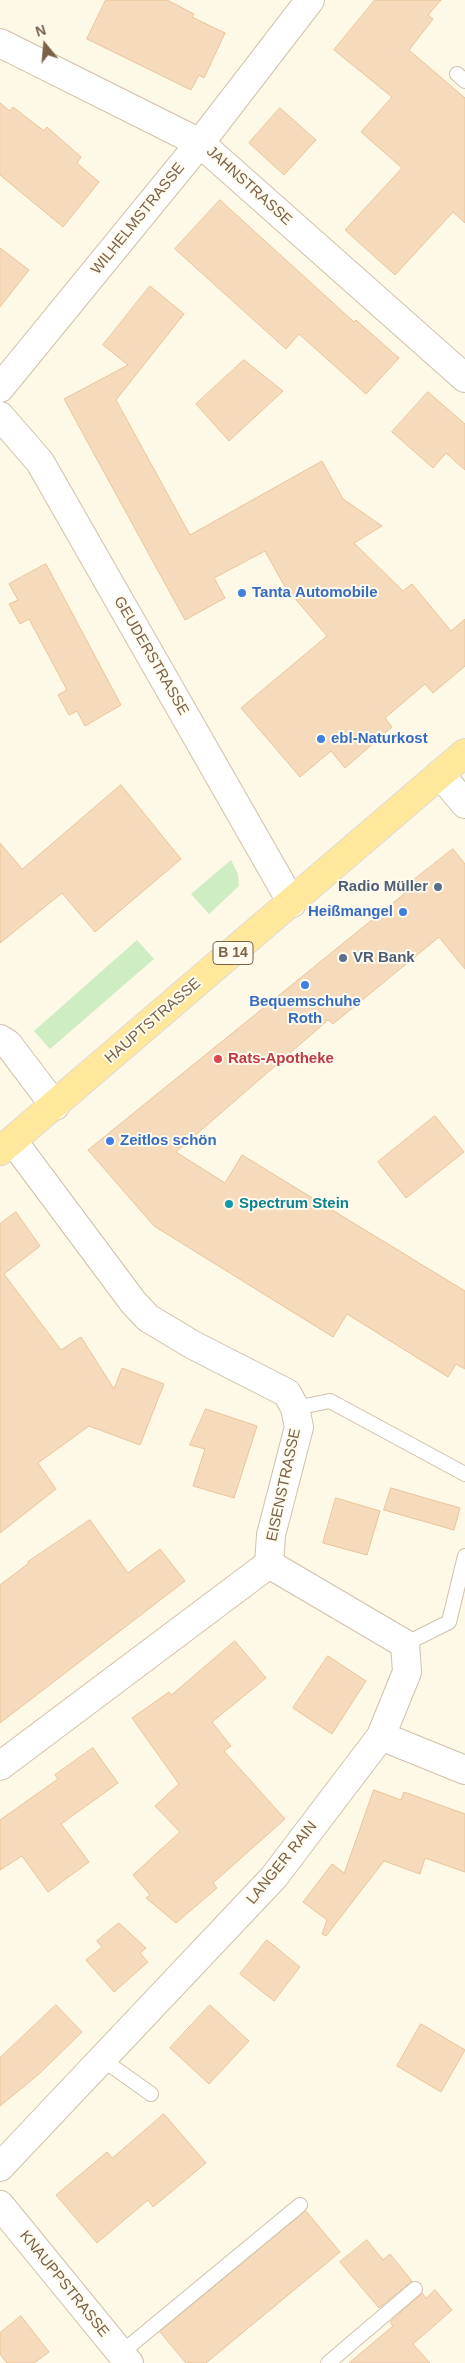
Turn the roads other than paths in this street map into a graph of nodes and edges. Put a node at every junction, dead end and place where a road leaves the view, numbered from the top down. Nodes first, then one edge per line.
1 (310, 0) edge
2 (0, 43) edge
3 (200, 143) junction
4 (465, 378) edge
5 (0, 388) edge
6 (0, 416) edge
7 (465, 753) edge
8 (440, 774) junction
9 (465, 804) edge
10 (292, 902) junction
11 (0, 1039) edge
12 (55, 1106) junction
13 (6, 1146) edge
14 (295, 1408) junction
15 (465, 1474) edge
16 (465, 1556) edge
17 (270, 1564) junction
18 (405, 1644) junction
19 (381, 1736) junction
20 (0, 1766) edge
21 (465, 1770) edge
22 (102, 2059) junction
23 (151, 2094) dead end
24 (0, 2166) edge
25 (0, 2205) edge
26 (300, 2205) dead end
27 (416, 2289) dead end
28 (125, 2358) edge
29 (328, 2363) edge

1 - 3 street, WILHELMSTRASSE
2 - 3 street, JAHNSTRASSE
3 - 4 street, JAHNSTRASSE
3 - 5 street, WILHELMSTRASSE
6 - 10 street, GEUDERSTRASSE
7 - 8 main road, HAUPTSTRASSE / B 14
8 - 9 street
8 - 10 main road, HAUPTSTRASSE / B 14
10 - 12 main road, HAUPTSTRASSE / B 14
11 - 12 street
12 - 13 main road, HAUPTSTRASSE / B 14
13 - 14 street, EISENSTRASSE
14 - 15 lane
14 - 17 street, EISENSTRASSE
16 - 18 lane
17 - 18 street
17 - 20 street
18 - 19 street, LANGER RAIN
19 - 21 street
19 - 22 street, LANGER RAIN
22 - 23 lane
22 - 24 street, LANGER RAIN
25 - 28 street, KNAUPPSTRASSE
26 - 28 lane
27 - 29 lane

